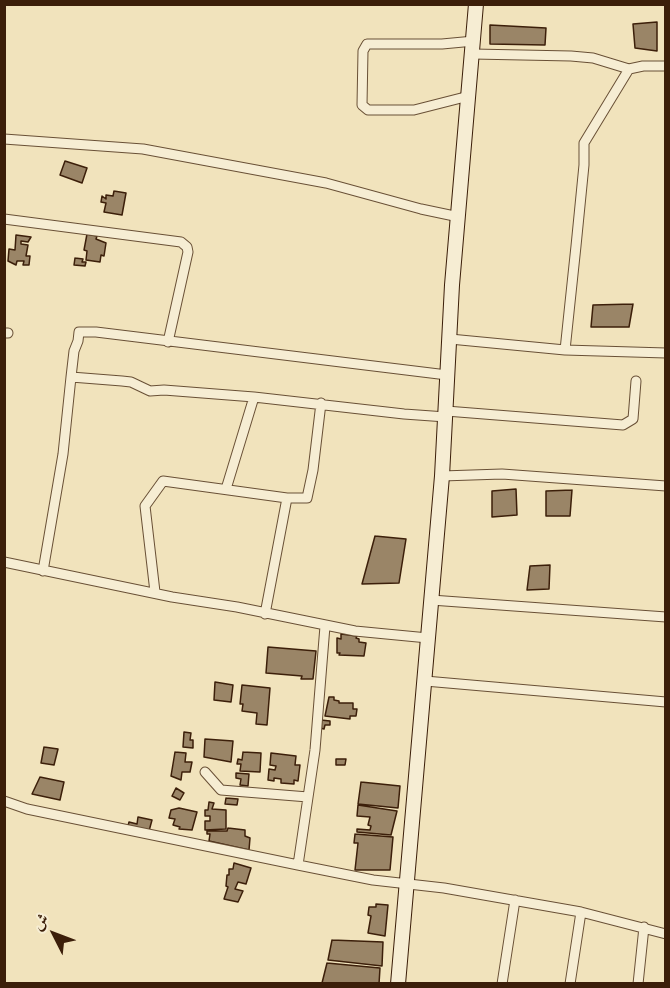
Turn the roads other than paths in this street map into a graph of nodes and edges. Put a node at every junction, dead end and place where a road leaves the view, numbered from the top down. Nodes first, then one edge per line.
1 (476, 4) edge
2 (473, 48) junction
3 (666, 66) edge
4 (629, 69) junction
5 (469, 96) junction
6 (4, 139) edge
7 (459, 217) junction
8 (4, 219) edge
9 (450, 339) junction
10 (168, 342) junction
11 (565, 350) junction
12 (666, 353) edge
13 (447, 375) junction
14 (71, 377) junction
15 (636, 381) dead end
16 (254, 397) junction
17 (321, 404) junction
18 (446, 414) junction
19 (442, 476) junction
20 (666, 486) edge
21 (226, 489) junction
22 (287, 498) junction
23 (4, 562) edge
24 (43, 571) junction
25 (155, 592) junction
26 (431, 600) junction
27 (265, 614) junction
28 (666, 617) edge
29 (324, 626) junction
30 (428, 638) junction
31 (425, 681) junction
32 (666, 702) edge
33 (205, 772) dead end
34 (308, 797) junction
35 (4, 801) edge
36 (298, 866) junction
37 (406, 885) junction
38 (515, 900) junction
39 (581, 912) junction
40 (644, 927) junction
41 (666, 933) edge
42 (398, 984) edge
43 (502, 984) edge
44 (570, 984) edge
45 (638, 984) edge

1 - 2 main road
2 - 4 street
2 - 5 main road
2 - 5 street
3 - 4 street
4 - 11 street
5 - 7 main road
6 - 7 street
7 - 9 main road
8 - 10 street
9 - 11 street
9 - 13 main road
10 - 13 street
10 - 14 street
11 - 12 street
13 - 18 main road
14 - 16 street
14 - 24 street
15 - 18 street
16 - 17 street
16 - 21 street
17 - 18 street
17 - 22 street
18 - 19 main road
19 - 20 street
19 - 26 main road
21 - 22 street
21 - 25 street
22 - 27 street
23 - 24 street
24 - 25 street
25 - 27 street
26 - 28 street
26 - 30 main road
27 - 29 street
29 - 30 street
29 - 34 street
30 - 31 main road
31 - 32 street
31 - 37 main road
33 - 34 street
34 - 36 street
35 - 36 street
36 - 37 street
37 - 38 street
37 - 42 main road
38 - 39 street
38 - 43 street
39 - 40 street
39 - 44 street
40 - 41 street
40 - 45 street

